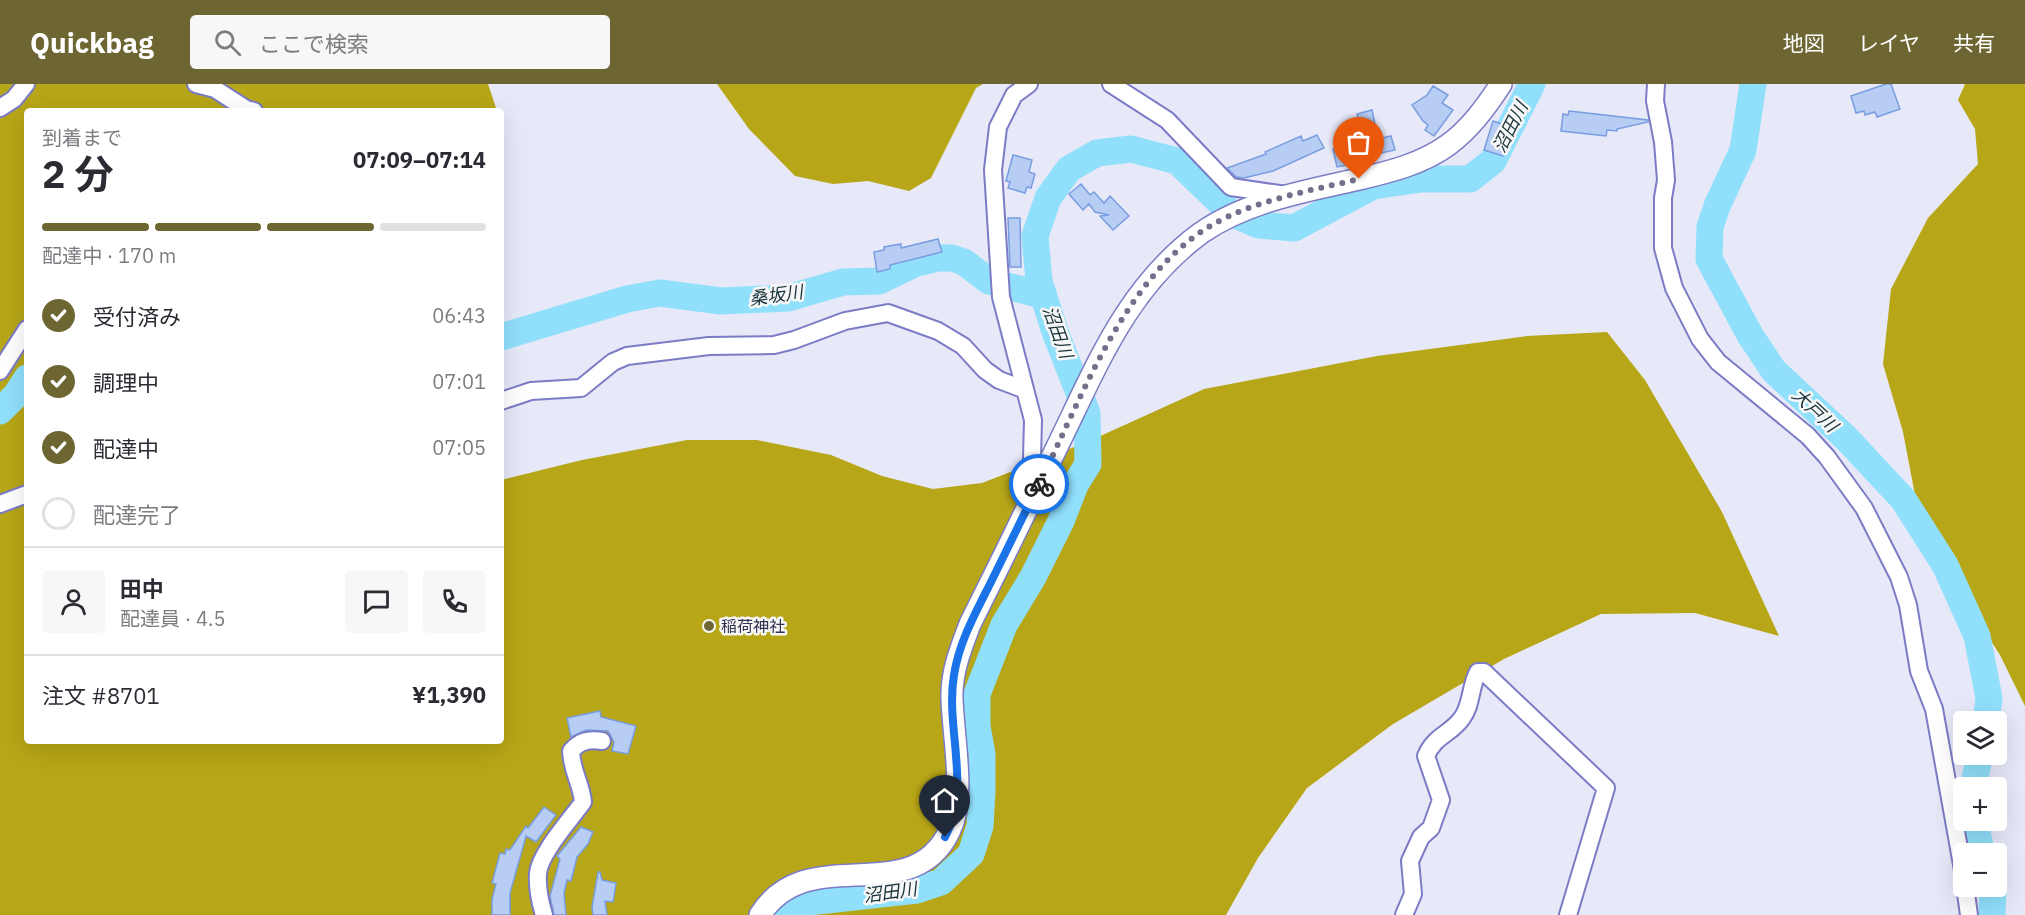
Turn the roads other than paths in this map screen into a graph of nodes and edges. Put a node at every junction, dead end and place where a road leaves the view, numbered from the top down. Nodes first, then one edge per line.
1 (26, 84) edge
2 (196, 84) edge
3 (1029, 84) edge
4 (1111, 84) edge
5 (1501, 84) edge
6 (1656, 84) edge
7 (0, 108) edge
8 (244, 108) edge
9 (1290, 195) junction
10 (24, 334) edge
11 (0, 371) edge
12 (1023, 389) junction
13 (504, 400) edge
14 (24, 495) edge
15 (1031, 501) junction
16 (0, 504) edge
17 (602, 741) dead end
18 (1958, 843) edge
19 (1967, 897) edge
20 (544, 915) edge
21 (760, 915) edge
22 (1404, 915) edge
23 (1568, 915) edge
24 (1969, 915) edge

1 - 7 street
2 - 8 street
3 - 12 street
4 - 9 street
5 - 9 main road
6 - 18 street
9 - 15 main road
10 - 11 street
12 - 13 street
12 - 15 street
14 - 16 street
15 - 21 main road
17 - 20 street
19 - 24 street
22 - 23 street

